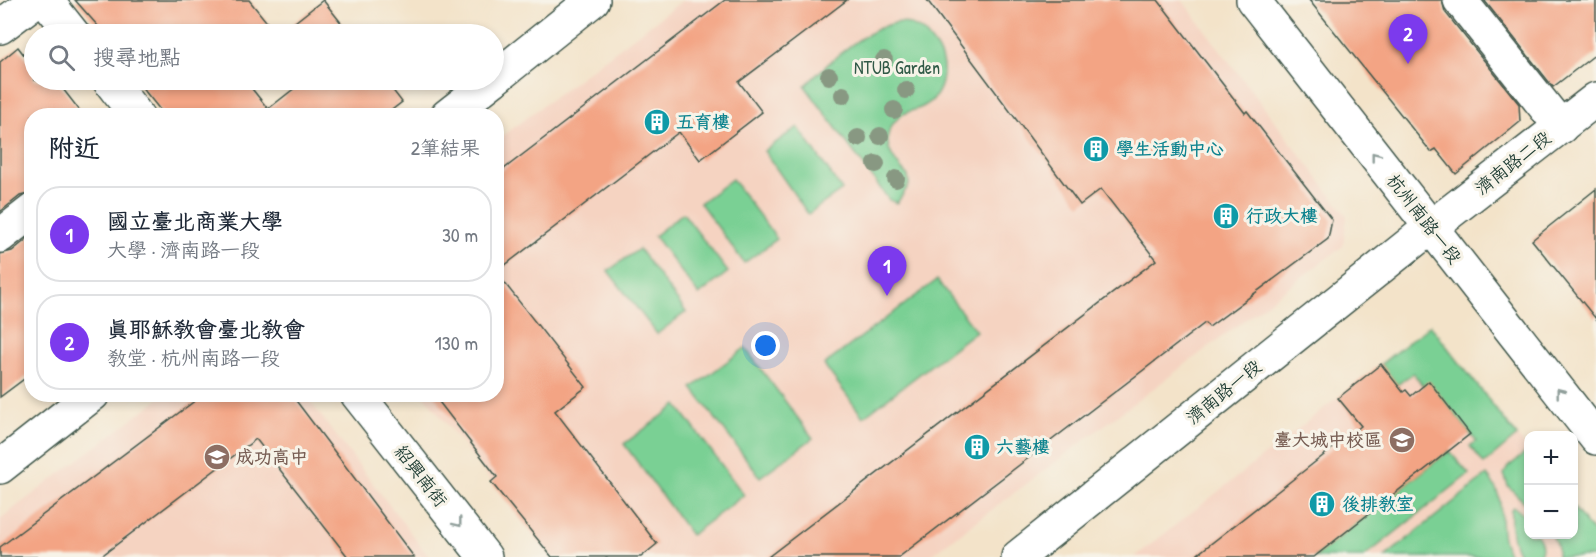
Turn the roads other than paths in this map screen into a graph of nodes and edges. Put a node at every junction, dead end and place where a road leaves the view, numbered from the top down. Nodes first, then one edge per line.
1 (36, 0) edge
2 (46, 0) edge
3 (593, 0) edge
4 (1253, 0) edge
5 (1460, 0) edge
6 (65, 24) edge
7 (0, 27) edge
8 (504, 70) edge
9 (117, 90) edge
10 (479, 90) edge
11 (1596, 99) edge
12 (131, 108) edge
13 (457, 108) edge
14 (1561, 127) junction
15 (24, 217) edge
16 (1431, 227) junction
17 (0, 236) edge
18 (83, 402) edge
19 (363, 402) edge
20 (1596, 438) edge
21 (0, 467) edge
22 (485, 557) edge
23 (1018, 557) edge

1 - 7 street
2 - 6 street
3 - 8 street
16 -> 4 street, 杭州南路一段
5 - 14 street
9 - 12 street
10 - 13 street
11 - 14 street, 濟南路二段
14 - 16 street, 濟南路二段
15 - 17 street
20 -> 16 street, 杭州南路一段
16 - 23 street, 濟南路一段
18 - 21 street
19 -> 22 street, 紹興南街

